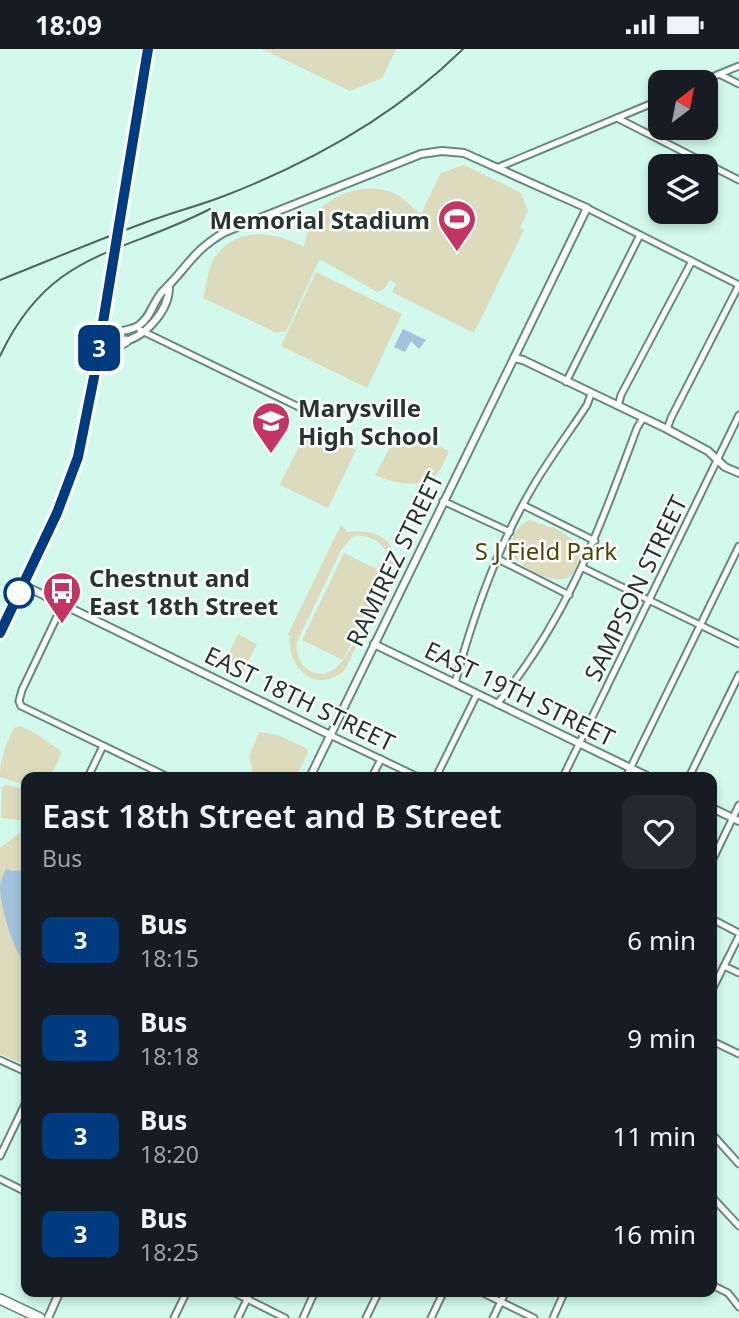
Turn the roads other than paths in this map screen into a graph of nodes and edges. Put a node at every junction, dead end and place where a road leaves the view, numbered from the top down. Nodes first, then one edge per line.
1 (148, 49) edge
2 (739, 66) edge
3 (719, 74) joint
4 (739, 84) edge
5 (648, 105) edge
6 (617, 118) junction
7 (499, 167) junction
8 (739, 180) edge
9 (587, 208) junction
10 (640, 235) junction
11 (692, 261) junction
12 (739, 285) edge
13 (169, 287) junction
14 (133, 328) junction
15 (144, 331) junction
16 (101, 334) junction
17 (126, 341) junction
18 (514, 358) junction
19 (94, 377) junction
20 (566, 382) junction
21 (591, 394) junction
22 (618, 406) junction
23 (307, 411) dead end
24 (739, 415) edge
25 (643, 418) junction
26 (667, 429) junction
27 (717, 459) junction
28 (739, 473) edge
29 (443, 501) junction
30 (523, 505) junction
31 (510, 532) junction
32 (595, 541) junction
33 (739, 547) edge
34 (498, 559) junction
35 (583, 568) junction
36 (23, 585) junction
37 (569, 594) junction
38 (649, 600) junction
39 (63, 604) junction
40 (700, 625) junction
41 (0, 633) edge
42 (374, 644) junction
43 (739, 644) edge
44 (739, 675) edge
45 (455, 683) junction
46 (477, 694) junction
47 (497, 704) junction
48 (330, 734) junction
49 (579, 744) junction
50 (103, 746) junction
51 (381, 759) junction
52 (630, 768) junction
53 (90, 772) edge
54 (158, 772) edge
55 (312, 772) edge
56 (374, 772) edge
57 (408, 772) edge
58 (438, 772) edge
59 (565, 772) edge
60 (628, 772) edge
61 (638, 772) edge
62 (691, 772) edge
63 (739, 805) edge
64 (717, 810) edge
65 (736, 819) edge
66 (717, 852) edge
67 (717, 922) edge
68 (739, 934) edge
69 (724, 966) junction
70 (739, 973) edge
71 (717, 980) edge
72 (717, 1043) edge
73 (739, 1054) edge
74 (0, 1060) edge
75 (21, 1070) edge
76 (21, 1112) edge
77 (717, 1140) edge
78 (0, 1156) edge
79 (739, 1164) edge
80 (0, 1179) edge
81 (21, 1190) edge
82 (717, 1202) edge
83 (739, 1226) edge
84 (717, 1288) edge
85 (57, 1297) edge
86 (184, 1297) edge
87 (243, 1297) edge
88 (312, 1297) edge
89 (376, 1297) edge
90 (441, 1297) edge
91 (490, 1297) edge
92 (503, 1297) edge
93 (562, 1297) edge
94 (0, 1299) edge
95 (247, 1299) junction
96 (500, 1302) junction
97 (739, 1307) edge
98 (40, 1318) edge
99 (48, 1318) edge
100 (174, 1318) edge
101 (238, 1318) edge
102 (285, 1318) edge
103 (303, 1318) edge
104 (366, 1318) edge
105 (431, 1318) edge
106 (493, 1318) edge
107 (534, 1318) edge
108 (553, 1318) edge

1 - 16 highway
2 - 3 street
3 - 4 street
5 - 6 street
6 - 7 street
6 - 8 street
7 - 9 street
7 - 13 street
9 - 10 street
9 - 18 street, RAMIREZ STREET
10 - 11 street
10 - 20 street
11 - 12 street
11 - 22 street
12 - 26 street
13 - 14 street
13 - 15 street
14 - 15 street
14 - 16 street
15 - 17 street
15 - 23 street
16 - 17 street
16 - 19 highway
17 - 19 highway
18 - 20 street
18 - 29 street, RAMIREZ STREET
19 - 36 highway
20 - 21 street
21 - 22 street
21 - 30 street
22 - 25 street
24 - 27 street, SAMPSON STREET
25 - 26 street
25 - 32 street
26 - 27 street
27 - 28 street
27 - 38 street, SAMPSON STREET
29 - 31 street
29 - 42 street, RAMIREZ STREET
30 - 31 street
30 - 32 street
31 - 34 street
32 - 35 street
33 - 40 street
34 - 37 street
34 - 45 street
35 - 37 street
35 - 38 street
36 - 39 street, EAST 18TH STREET
36 - 41 highway
37 - 47 street
38 - 40 street
38 - 49 street, SAMPSON STREET
39 - 48 street, EAST 18TH STREET
39 - 50 street
40 - 43 street
40 - 52 street
42 - 45 street, EAST 19TH STREET
42 - 48 street, RAMIREZ STREET
44 - 62 street
45 - 46 street, EAST 19TH STREET
46 - 47 street, EAST 19TH STREET
46 - 58 street
47 - 49 street, EAST 19TH STREET
48 - 51 street, EAST 18TH STREET
48 - 55 street, RAMIREZ STREET
49 - 52 street, EAST 19TH STREET
49 - 59 street, SAMPSON STREET
50 - 53 street
50 - 54 street
51 - 56 street
51 - 57 street, EAST 18TH STREET
52 - 60 street
52 - 61 street, EAST 19TH STREET
63 - 65 street
64 - 65 street
65 - 66 street
67 - 68 street
68 - 69 street
69 - 70 street
69 - 71 street
72 - 73 street
74 - 75 street
76 - 78 street
77 - 79 street
80 - 81 street
82 - 83 street
84 - 97 street
85 - 99 street
86 - 100 street
87 - 95 street
88 - 103 street
89 - 104 street
90 - 105 street
91 - 96 street
92 - 96 street
93 - 108 street
94 - 98 highway
95 - 101 street
95 - 102 street
96 - 106 street
96 - 107 street

